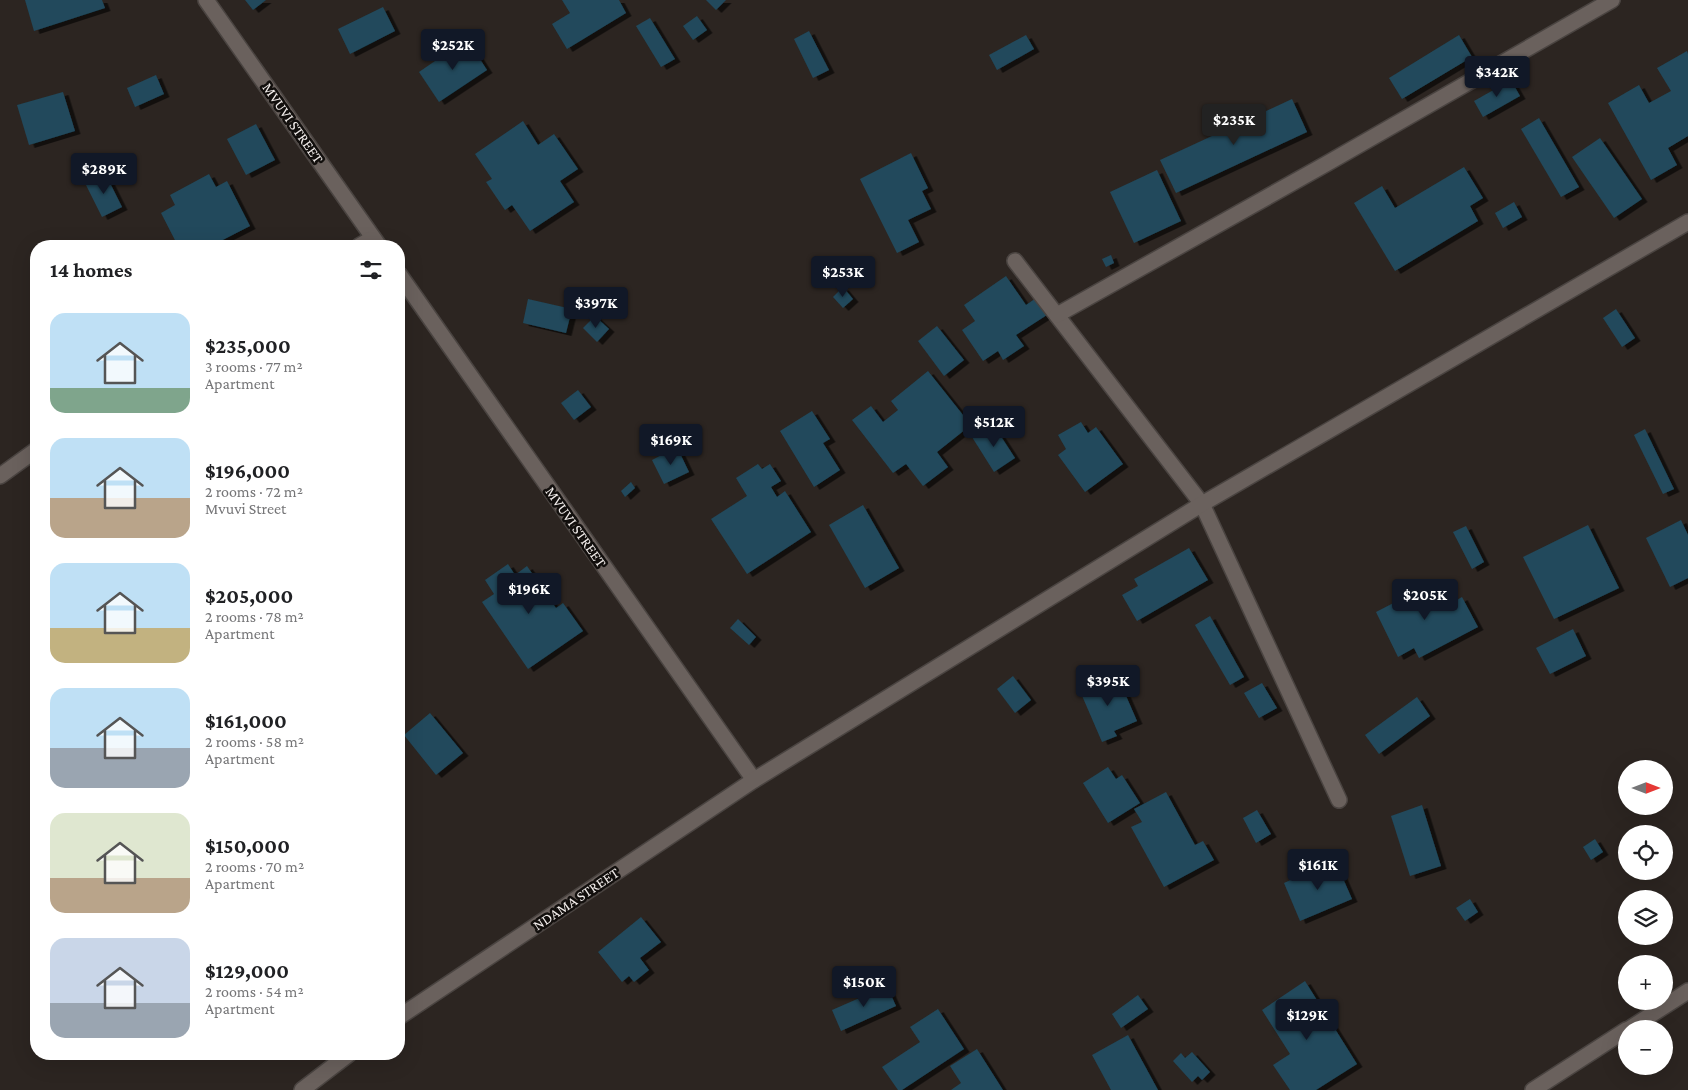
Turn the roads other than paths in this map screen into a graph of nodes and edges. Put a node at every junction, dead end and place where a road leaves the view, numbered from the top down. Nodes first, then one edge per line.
1 (206, 0) edge
2 (1612, 0) edge
3 (1688, 222) edge
4 (375, 240) edge
5 (1015, 261) dead end
6 (405, 283) edge
7 (1057, 315) junction
8 (30, 454) edge
9 (0, 476) edge
10 (1202, 504) junction
11 (754, 780) junction
12 (1339, 800) dead end
13 (1688, 991) edge
14 (405, 1013) edge
15 (1643, 1020) edge
16 (1618, 1036) edge
17 (341, 1060) edge
18 (302, 1090) edge
19 (1533, 1090) edge

1 - 4 street, MVUVI STREET
2 - 7 street
3 - 10 street, NDAMA STREET
5 - 7 street
6 - 11 street, MVUVI STREET
7 - 10 street
8 - 9 street
10 - 11 street, NDAMA STREET
10 - 12 street
11 - 14 street, NDAMA STREET
13 - 15 street
16 - 19 street
17 - 18 street

